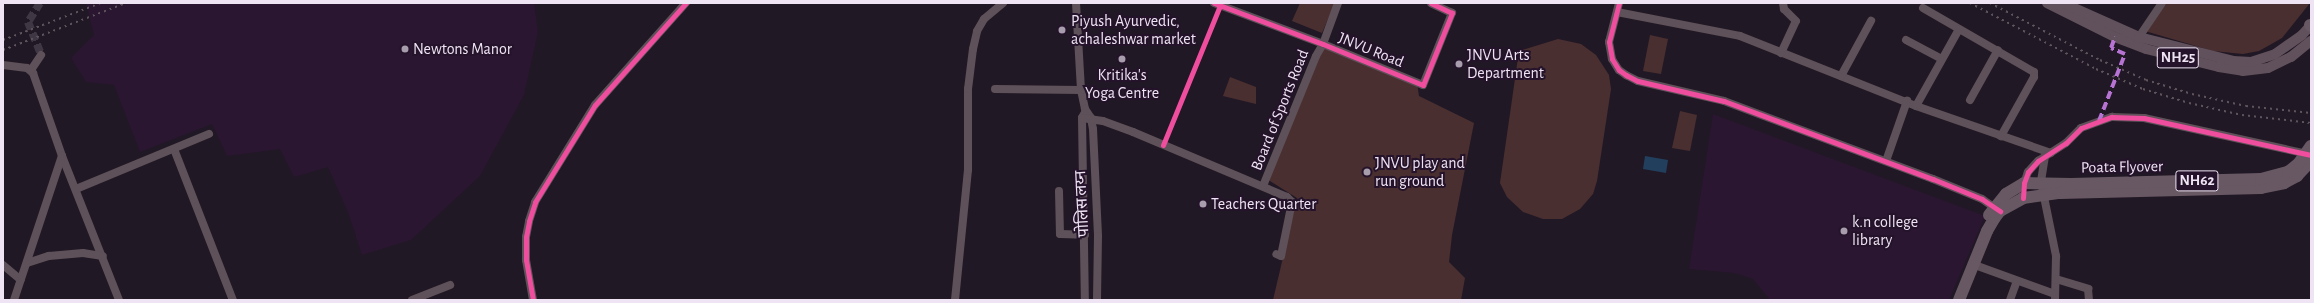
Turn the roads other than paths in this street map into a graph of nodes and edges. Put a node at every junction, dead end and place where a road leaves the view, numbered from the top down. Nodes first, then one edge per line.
1 (686, 3) edge
2 (1003, 3) edge
3 (1076, 3) edge
4 (1214, 3) edge
5 (1338, 3) edge
6 (1431, 3) edge
7 (1783, 3) edge
8 (2047, 3) edge
9 (2064, 3) edge
10 (2162, 3) edge
11 (1618, 7) edge
12 (1923, 8) dead end
13 (1871, 21) dead end
14 (2311, 25) edge
15 (1960, 29) junction
16 (2139, 37) junction
17 (1906, 40) dead end
18 (2311, 41) edge
19 (1323, 44) junction
20 (1998, 50) junction
21 (1781, 53) junction
22 (41, 55) dead end
23 (1941, 59) junction
24 (3, 65) edge
25 (31, 70) junction
26 (1841, 76) junction
27 (995, 90) dead end
28 (1081, 90) junction
29 (1970, 100) dead end
30 (1907, 102) junction
31 (1916, 106) junction
32 (1085, 109) junction
33 (1082, 118) junction
34 (1091, 118) junction
35 (210, 134) dead end
36 (2002, 136) junction
37 (2311, 146) edge
38 (174, 149) junction
39 (2048, 154) junction
40 (2311, 155) edge
41 (62, 156) junction
42 (1886, 161) junction
43 (2311, 161) edge
44 (2024, 183) junction
45 (1263, 186) junction
46 (2042, 188) junction
47 (76, 189) junction
48 (1059, 191) dead end
49 (2023, 198) junction
50 (1997, 209) junction
51 (1085, 235) junction
52 (1276, 254) dead end
53 (103, 256) junction
54 (26, 263) junction
55 (1972, 264) junction
56 (3, 265) edge
57 (2056, 279) junction
58 (21, 280) junction
59 (2017, 281) junction
60 (450, 285) dead end
61 (2055, 297) edge
62 (14, 300) edge
63 (119, 300) edge
64 (233, 300) edge
65 (412, 300) edge
66 (533, 300) edge
67 (955, 300) edge
68 (1085, 300) edge
69 (1097, 300) edge
70 (1951, 300) edge
71 (1959, 300) edge
72 (2010, 300) edge
73 (2089, 300) edge

1 - 66 street
2 - 67 street
3 - 28 street
4 - 19 street, JNVU Road
5 - 19 street, Board of Sports Road
6 - 19 street, JNVU Road
7 - 21 street
8 - 18 main road, NH25
9 - 16 main road, NH25
10 - 16 street
11 - 21 street
11 - 42 street
12 - 15 street
13 - 26 street
14 - 16 main road, NH25
15 - 20 street
15 - 23 street
17 - 23 street
19 - 45 street, Board of Sports Road
20 - 29 street
20 - 36 street
21 - 26 street
22 - 25 street
23 - 31 street
24 - 25 street
25 - 41 street
26 - 30 street
27 - 28 street
28 - 32 street
30 - 31 street
30 - 42 street
31 - 36 street
32 - 33 street, पोलिस लय्न
32 - 34 street
33 - 34 street
33 - 51 street, पोलिस लय्न
34 - 45 street
34 - 69 street, पोलिस लय्न
35 - 38 street
36 - 39 street
37 - 46 highway, Poata Flyover / NH62, bridge
38 - 47 street
38 - 64 street
39 - 40 street
39 - 44 street
39 - 46 street
41 - 47 street
41 - 54 street
42 - 50 street
43 - 46 highway, Poata Flyover / NH62
44 - 46 highway, NH62
44 - 49 street
44 - 50 highway, NH62
45 - 52 street
46 - 49 highway, NH62
46 - 57 street
47 - 53 street
48 - 51 street
49 - 50 highway, NH62
50 - 55 highway, NH62
50 - 70 highway, NH62
51 - 68 street, पोलिस लय्न
53 - 54 street
53 - 63 street
54 - 58 street
55 - 59 street
55 - 71 highway, NH62
56 - 58 street
57 - 61 street
57 - 73 street
58 - 62 street
59 - 61 street
59 - 72 street
60 - 65 street

